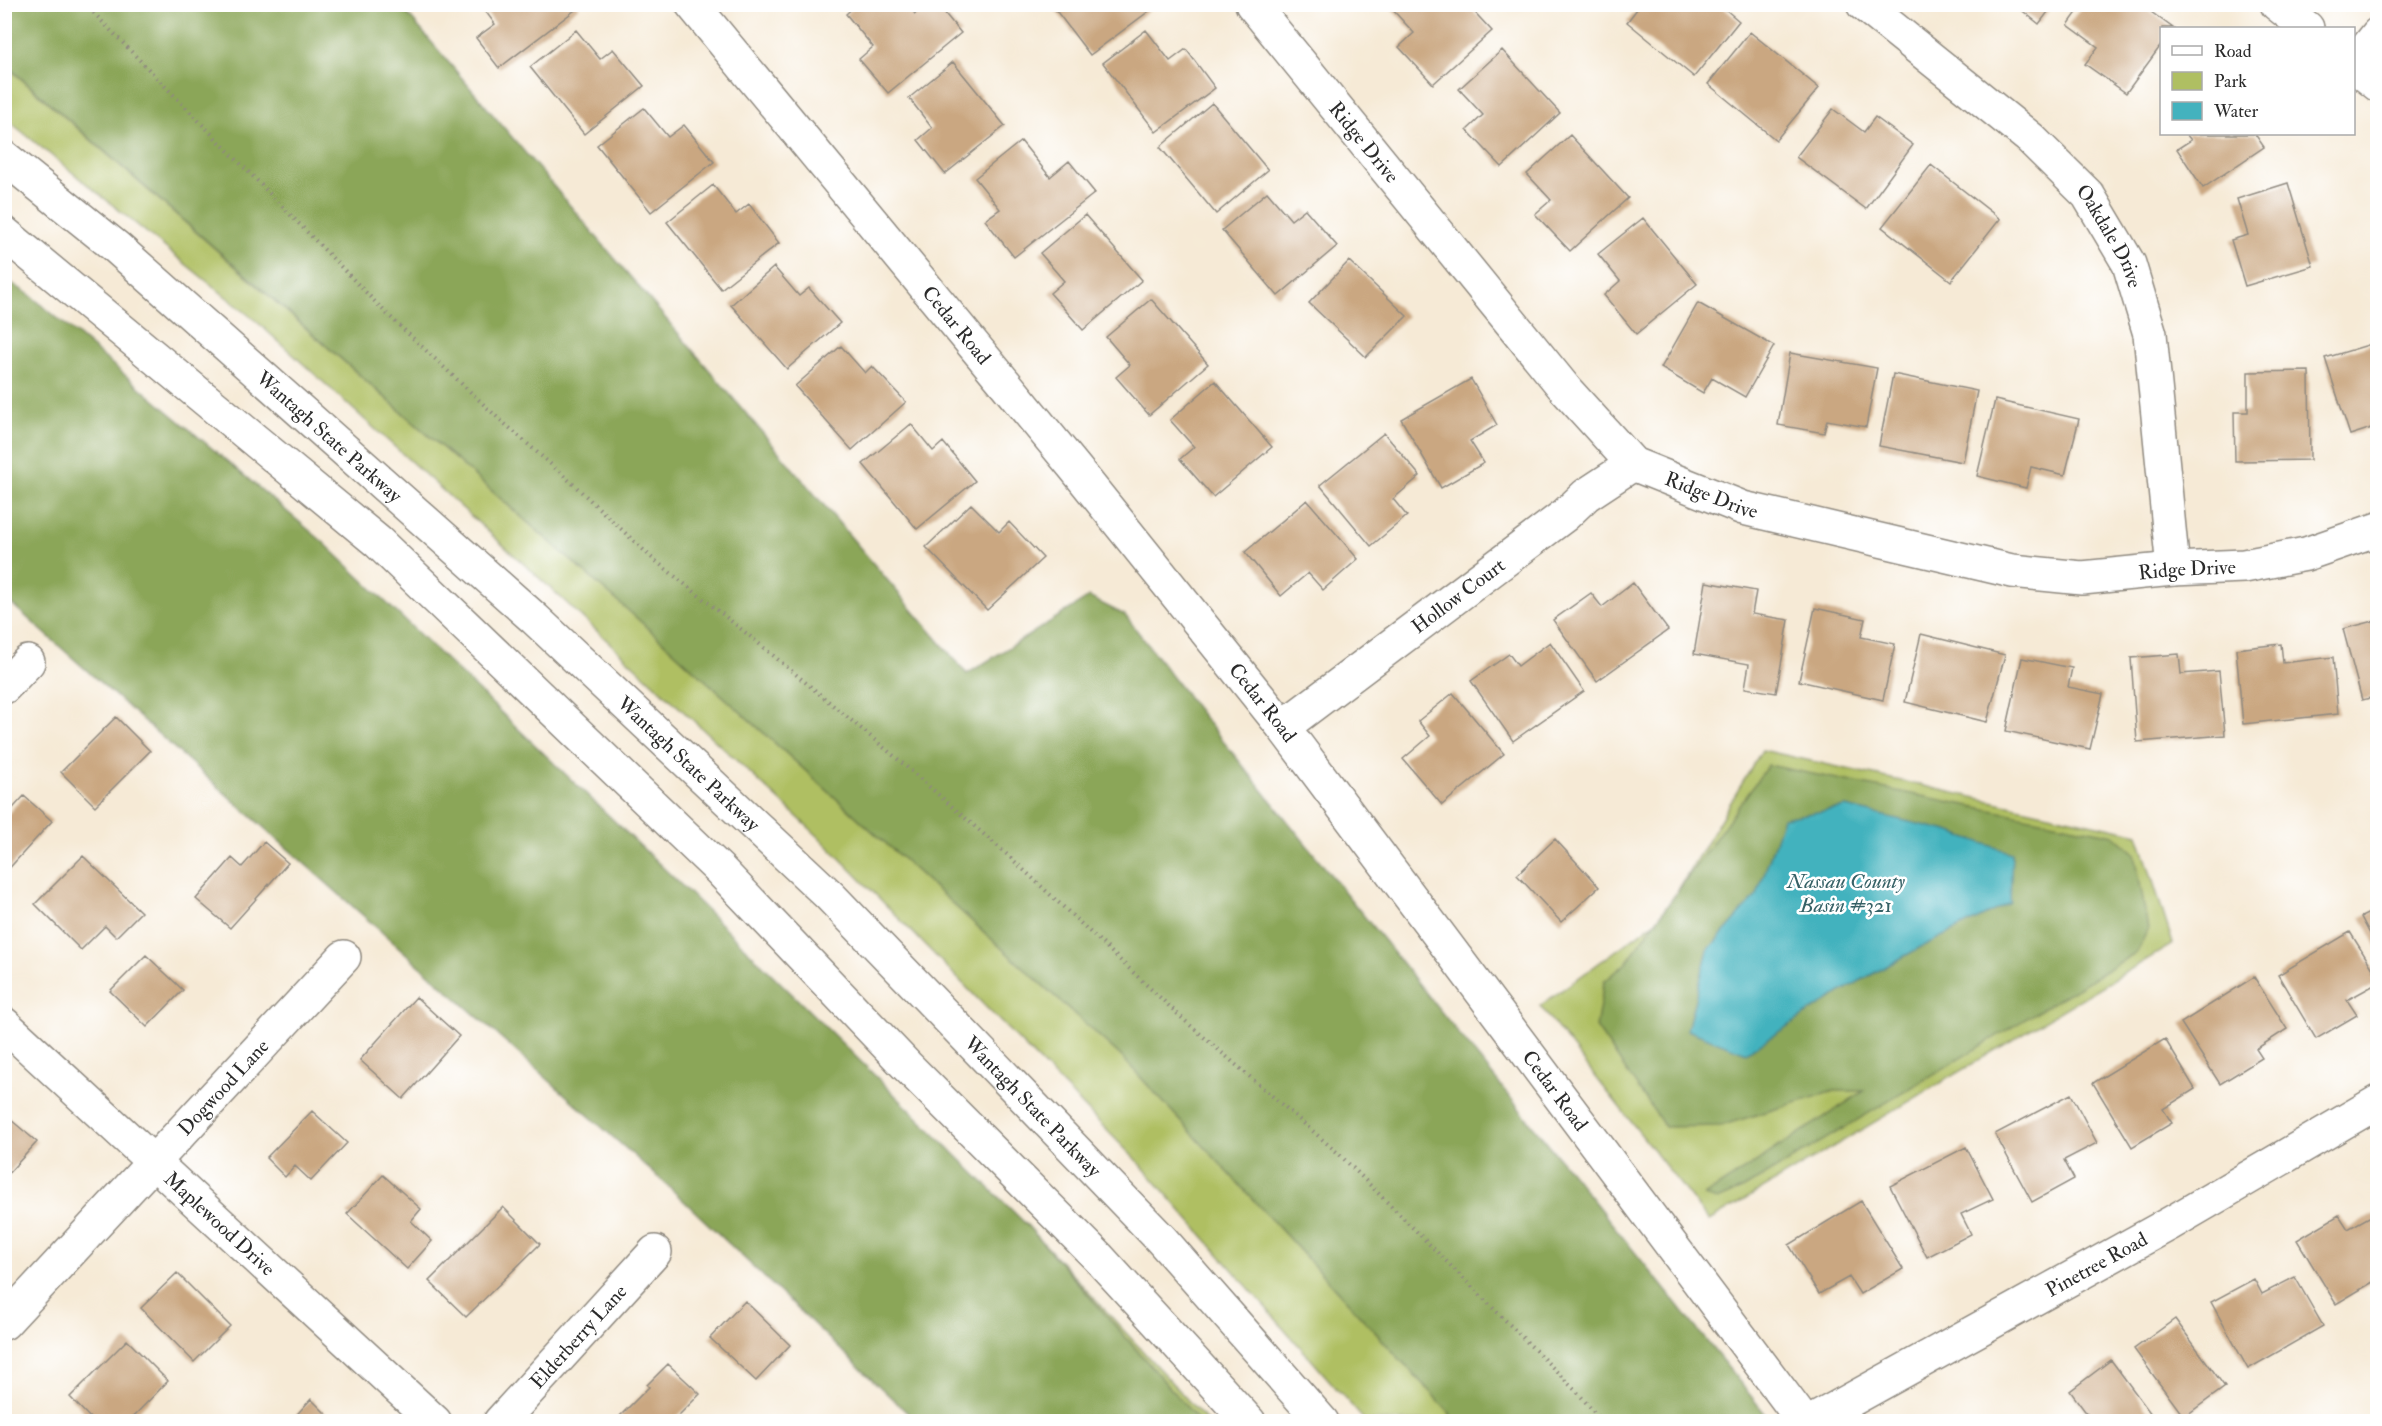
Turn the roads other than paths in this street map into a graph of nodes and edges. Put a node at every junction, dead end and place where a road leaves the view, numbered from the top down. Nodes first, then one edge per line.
1 (692, 4) edge
2 (1252, 4) edge
3 (1863, 4) edge
4 (2277, 4) edge
5 (2306, 27) edge
6 (2378, 34) edge
7 (2355, 64) edge
8 (2355, 66) edge
9 (2378, 85) edge
10 (4, 157) edge
11 (4, 233) edge
12 (1633, 464) junction
13 (2378, 529) edge
14 (2173, 569) junction
15 (28, 662) dead end
16 (4, 687) edge
17 (1283, 727) junction
18 (344, 957) dead end
19 (4, 1024) edge
20 (2378, 1102) edge
21 (154, 1162) junction
22 (655, 1252) dead end
23 (4, 1323) edge
24 (435, 1422) edge
25 (500, 1422) edge
26 (1249, 1422) edge
27 (1322, 1422) edge
28 (1804, 1422) edge
29 (1812, 1422) edge

1 - 17 main road, Cedar Road
2 - 12 main road, Ridge Drive
3 - 14 main road, Oakdale Drive
4 - 5 main road
6 - 7 main road
8 - 9 main road
10 - 27 main road, Wantagh State Parkway
11 - 26 main road
12 - 14 main road, Ridge Drive
12 - 17 main road, Hollow Court
13 - 14 main road, Ridge Drive
15 - 16 main road
17 - 28 main road, Cedar Road
18 - 21 main road, Dogwood Lane
19 - 21 main road, Maplewood Drive
20 - 29 main road, Pinetree Road
21 - 23 main road, Dogwood Lane
21 - 24 main road, Maplewood Drive
22 - 25 main road, Elderberry Lane

